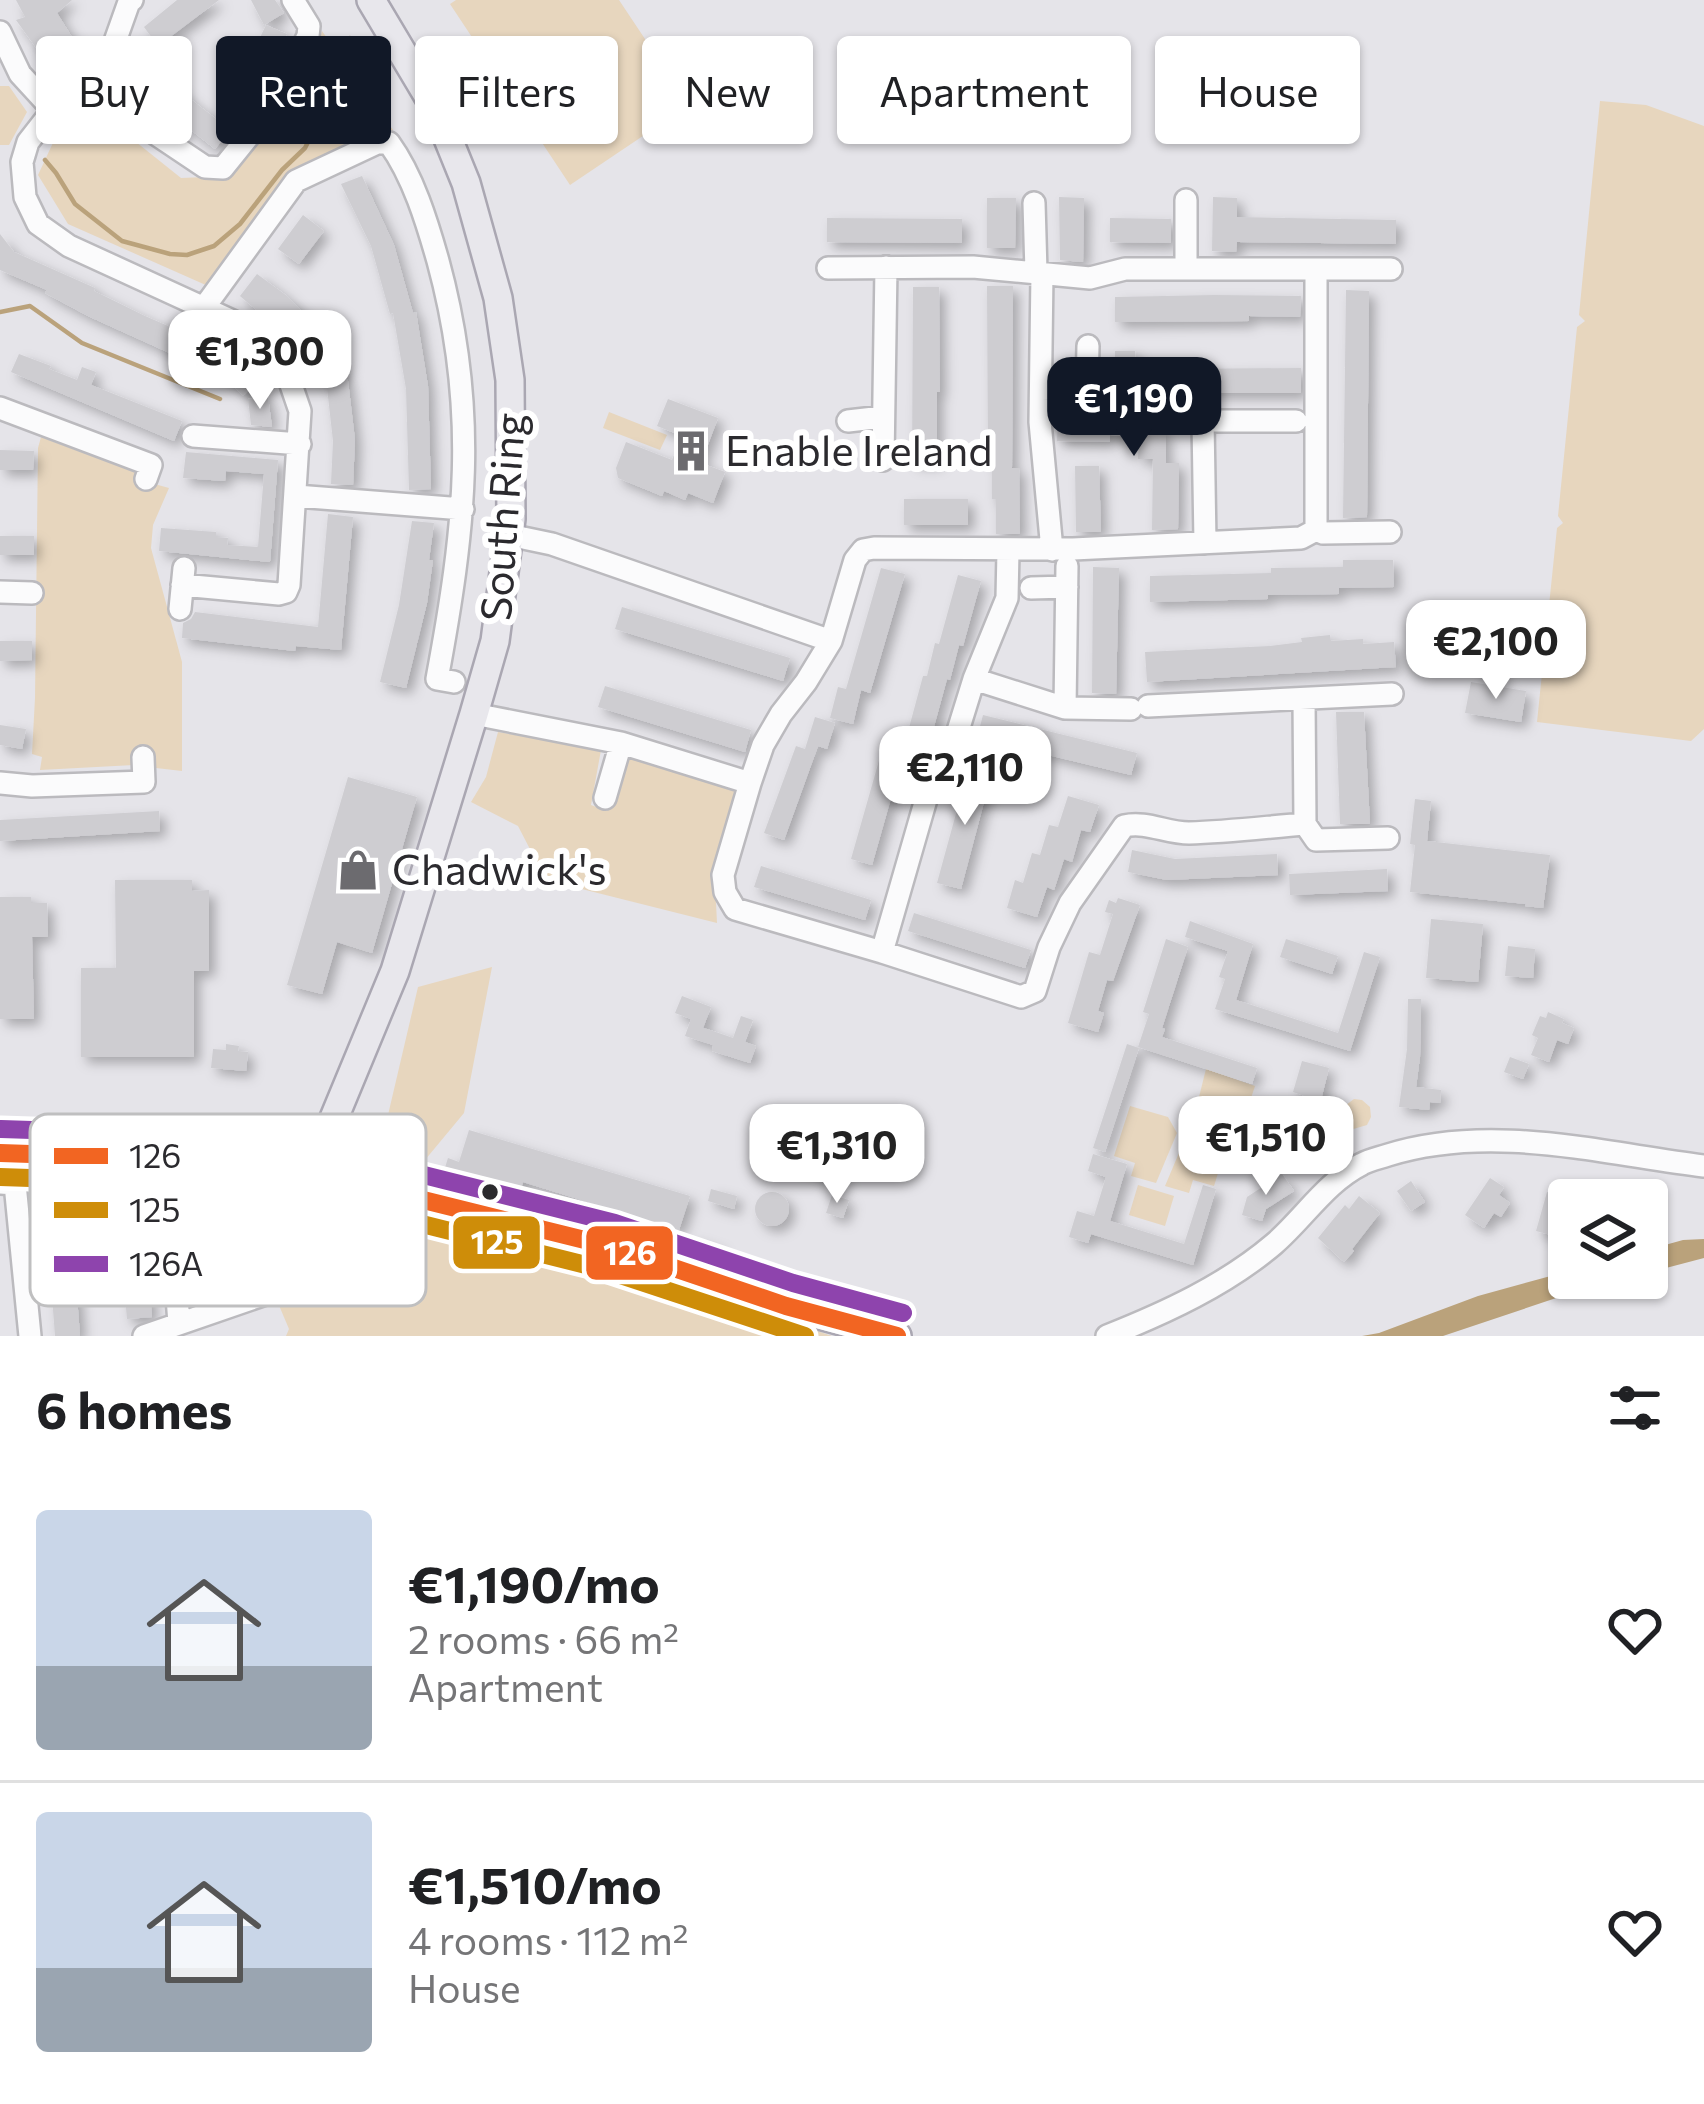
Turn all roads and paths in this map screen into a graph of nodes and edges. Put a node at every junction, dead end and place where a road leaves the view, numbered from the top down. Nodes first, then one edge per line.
1 (132, 0) edge
2 (293, 0) edge
3 (370, 0) edge
4 (0, 32) edge
5 (117, 36) edge
6 (36, 91) edge
7 (36, 132) edge
8 (170, 144) edge
9 (11, 159) edge
10 (1186, 200) dead end
11 (1034, 203) dead end
12 (886, 267) junction
13 (828, 268) dead end
14 (1186, 268) junction
15 (1316, 269) junction
16 (1391, 269) dead end
17 (1039, 273) junction
18 (203, 309) junction
19 (1088, 346) dead end
20 (1041, 389) junction
21 (0, 408) edge
22 (883, 417) junction
23 (848, 421) dead end
24 (1202, 421) junction
25 (1296, 421) dead end
26 (1170, 422) dead end
27 (193, 436) dead end
28 (300, 444) junction
29 (883, 460) dead end
30 (146, 479) dead end
31 (296, 496) junction
32 (463, 508) junction
33 (1316, 530) junction
34 (1390, 532) dead end
35 (508, 535) junction
36 (1205, 543) junction
37 (1008, 550) junction
38 (1062, 568) junction
39 (1031, 588) dead end
40 (0, 592) edge
41 (32, 593) dead end
42 (180, 610) dead end
43 (831, 640) junction
44 (974, 679) junction
45 (454, 682) dead end
46 (1392, 694) dead end
47 (1304, 699) junction
48 (1172, 705) junction
49 (1066, 708) junction
50 (474, 714) junction
51 (1173, 730) dead end
52 (621, 743) junction
53 (952, 750) dead end
54 (143, 757) dead end
55 (931, 782) dead end
56 (0, 783) edge
57 (750, 784) junction
58 (605, 798) dead end
59 (1305, 824) junction
60 (1388, 838) dead end
61 (881, 952) junction
62 (336, 1114) edge
63 (0, 1153) edge
64 (30, 1154) edge
65 (1704, 1166) edge
66 (0, 1183) edge
67 (426, 1201) edge
68 (177, 1306) edge
69 (229, 1306) edge
70 (178, 1323) junction
71 (30, 1336) edge
72 (144, 1336) edge
73 (897, 1336) edge
74 (1107, 1336) edge

1 - 5 street
2 - 8 street
3 - 35 main road, South Ring
4 - 6 street
7 - 9 street
9 - 18 street
10 - 14 street
11 - 17 street
12 - 13 street
12 - 17 street
12 - 22 street
14 - 15 street
14 - 17 street
15 - 16 street
15 - 33 street
17 - 20 street
18 - 28 street
18 - 32 street
19 - 20 street
20 - 38 street
21 - 30 street
22 - 23 street
22 - 29 street
24 - 25 street
24 - 26 street
24 - 36 street
27 - 28 street
28 - 31 street
31 - 32 street
31 - 42 street
32 - 45 street
33 - 34 street
33 - 36 street
35 - 43 street
35 - 50 main road, South Ring
36 - 38 street
37 - 38 street
37 - 43 street
37 - 44 street
38 - 39 street
38 - 49 street
40 - 41 street
43 - 57 street
44 - 49 street
44 - 53 street
46 - 47 street
47 - 48 street
47 - 59 street
48 - 49 street
48 - 51 street
50 - 52 street
50 - 62 main road, South Ring
52 - 57 street
52 - 58 street
54 - 56 street
55 - 61 street
57 - 61 street
59 - 60 street
59 - 61 street
63 - 64 main road
65 - 74 street
66 - 71 street
67 - 73 main road
68 - 70 street
69 - 70 street
70 - 72 street

